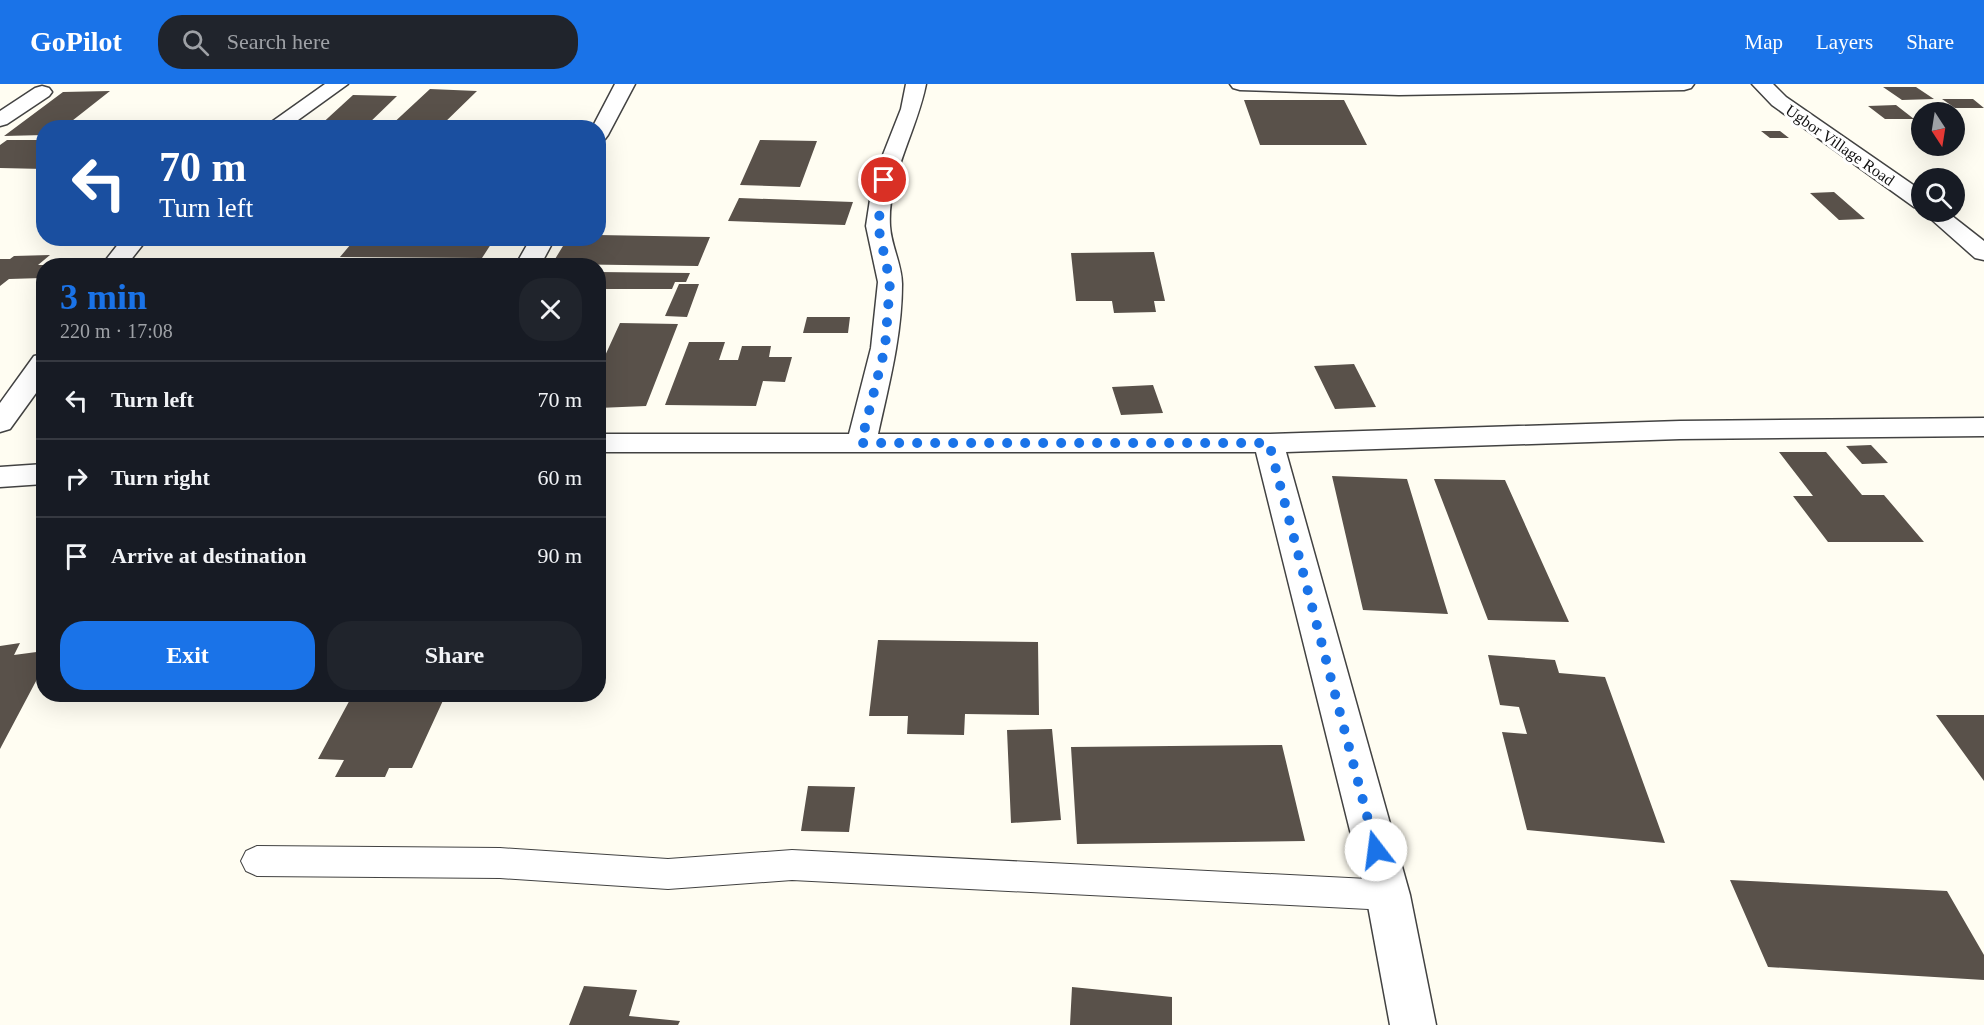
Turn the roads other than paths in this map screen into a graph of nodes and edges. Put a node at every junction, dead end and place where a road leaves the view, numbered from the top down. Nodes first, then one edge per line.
1 (338, 84) edge
2 (625, 84) edge
3 (916, 84) edge
4 (1240, 84) edge
5 (1684, 84) edge
6 (1762, 84) edge
7 (42, 92) dead end
8 (0, 120) edge
9 (285, 120) edge
10 (606, 120) edge
11 (1911, 194) edge
12 (1946, 222) edge
13 (128, 246) edge
14 (1984, 254) edge
15 (119, 258) edge
16 (36, 373) edge
17 (0, 423) edge
18 (1984, 428) edge
19 (861, 443) junction
20 (1269, 443) junction
21 (606, 444) edge
22 (36, 475) edge
23 (0, 477) edge
24 (257, 861) dead end
25 (1388, 895) junction
26 (1413, 1025) edge

1 - 9 street
2 - 10 street
3 - 19 street
4 - 5 street
6 - 11 street, Ugbor Village Road
7 - 8 street
12 - 14 street
13 - 15 street
16 - 17 street
18 - 20 street
19 - 20 street
19 - 21 street
20 - 25 street
22 - 23 street
24 - 25 lane
25 - 26 street

